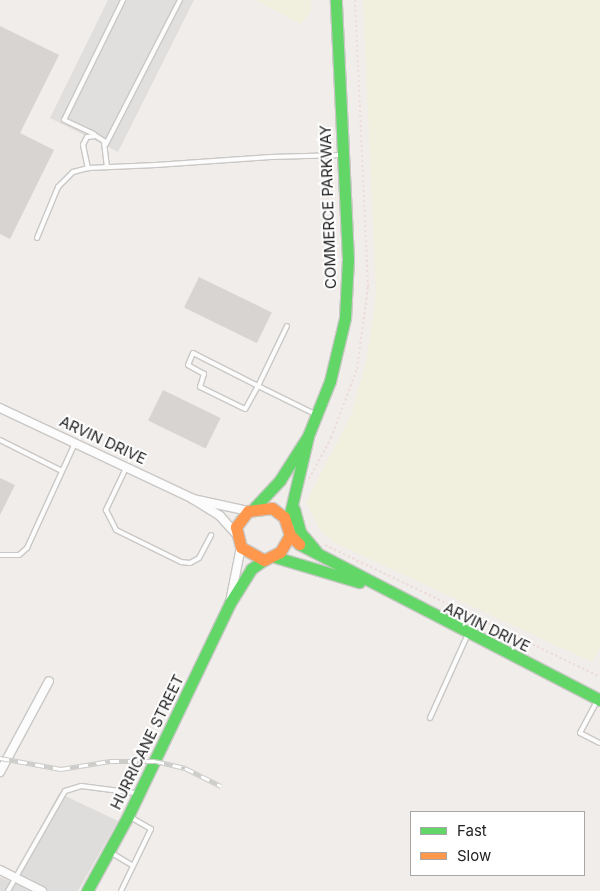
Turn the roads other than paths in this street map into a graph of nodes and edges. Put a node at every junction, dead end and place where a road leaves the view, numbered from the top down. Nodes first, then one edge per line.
1 (123, 0) edge
2 (180, 0) edge
3 (336, 0) edge
4 (96, 136) junction
5 (106, 144) junction
6 (340, 155) junction
7 (107, 167) junction
8 (88, 168) junction
9 (37, 238) dead end
10 (286, 326) dead end
11 (258, 386) junction
12 (0, 408) edge
13 (317, 415) junction
14 (308, 436) junction
15 (0, 440) edge
16 (75, 443) junction
17 (126, 468) junction
18 (62, 471) junction
19 (292, 498) junction
20 (193, 499) junction
21 (251, 509) junction
22 (288, 522) junction
23 (236, 534) junction
24 (211, 535) dead end
25 (290, 535) junction
26 (241, 547) junction
27 (0, 555) edge
28 (269, 558) junction
29 (332, 565) junction
30 (361, 582) junction
31 (230, 603) junction
32 (468, 634) junction
33 (49, 681) dead end
34 (599, 700) edge
35 (430, 718) dead end
36 (600, 743) edge
37 (0, 772) edge
38 (138, 793) junction
39 (128, 816) junction
40 (108, 851) junction
41 (133, 866) junction
42 (0, 870) edge
43 (15, 878) junction
44 (8, 891) edge
45 (42, 891) edge
46 (87, 891) edge
47 (121, 891) edge

1 - 4 lane
2 - 5 lane
3 - 6 street, COMMERCE PARKWAY
4 - 5 lane
4 - 8 lane
5 - 7 lane
6 - 7 lane
6 - 13 street, COMMERCE PARKWAY
7 - 8 lane
8 - 9 lane
10 - 11 lane
11 - 11 lane
11 - 13 lane
12 - 16 street, ARVIN DRIVE
13 - 14 street, COMMERCE PARKWAY
14 - 19 street, COMMERCE PARKWAY
14 - 21 street, COMMERCE PARKWAY
15 - 18 lane
16 - 17 street, ARVIN DRIVE
16 - 18 lane
17 - 20 street, ARVIN DRIVE
17 - 24 lane
18 - 27 lane
19 - 22 street, COMMERCE PARKWAY
19 - 29 street
20 - 21 street, ARVIN DRIVE
20 - 23 street, ARVIN DRIVE
21 - 22 street, ARVIN DRIVE
21 - 23 street
22 - 25 street
23 - 26 street, ARVIN DRIVE
25 - 28 street
25 - 29 street, ARVIN DRIVE
26 - 28 street, ARVIN DRIVE
26 - 31 street, HURRICANE STREET
28 - 30 street, ARVIN DRIVE
28 - 31 street, HURRICANE STREET
29 - 30 street, ARVIN DRIVE
30 - 32 street, ARVIN DRIVE
31 - 38 street, HURRICANE STREET
32 - 34 street, ARVIN DRIVE
32 - 35 lane
33 - 37 street
34 - 36 lane
38 - 39 street, HURRICANE STREET
38 - 43 lane
39 - 40 street, HURRICANE STREET
39 - 41 lane
40 - 41 lane
40 - 46 street, HURRICANE STREET
41 - 47 lane
42 - 43 street
43 - 44 lane
43 - 45 street

